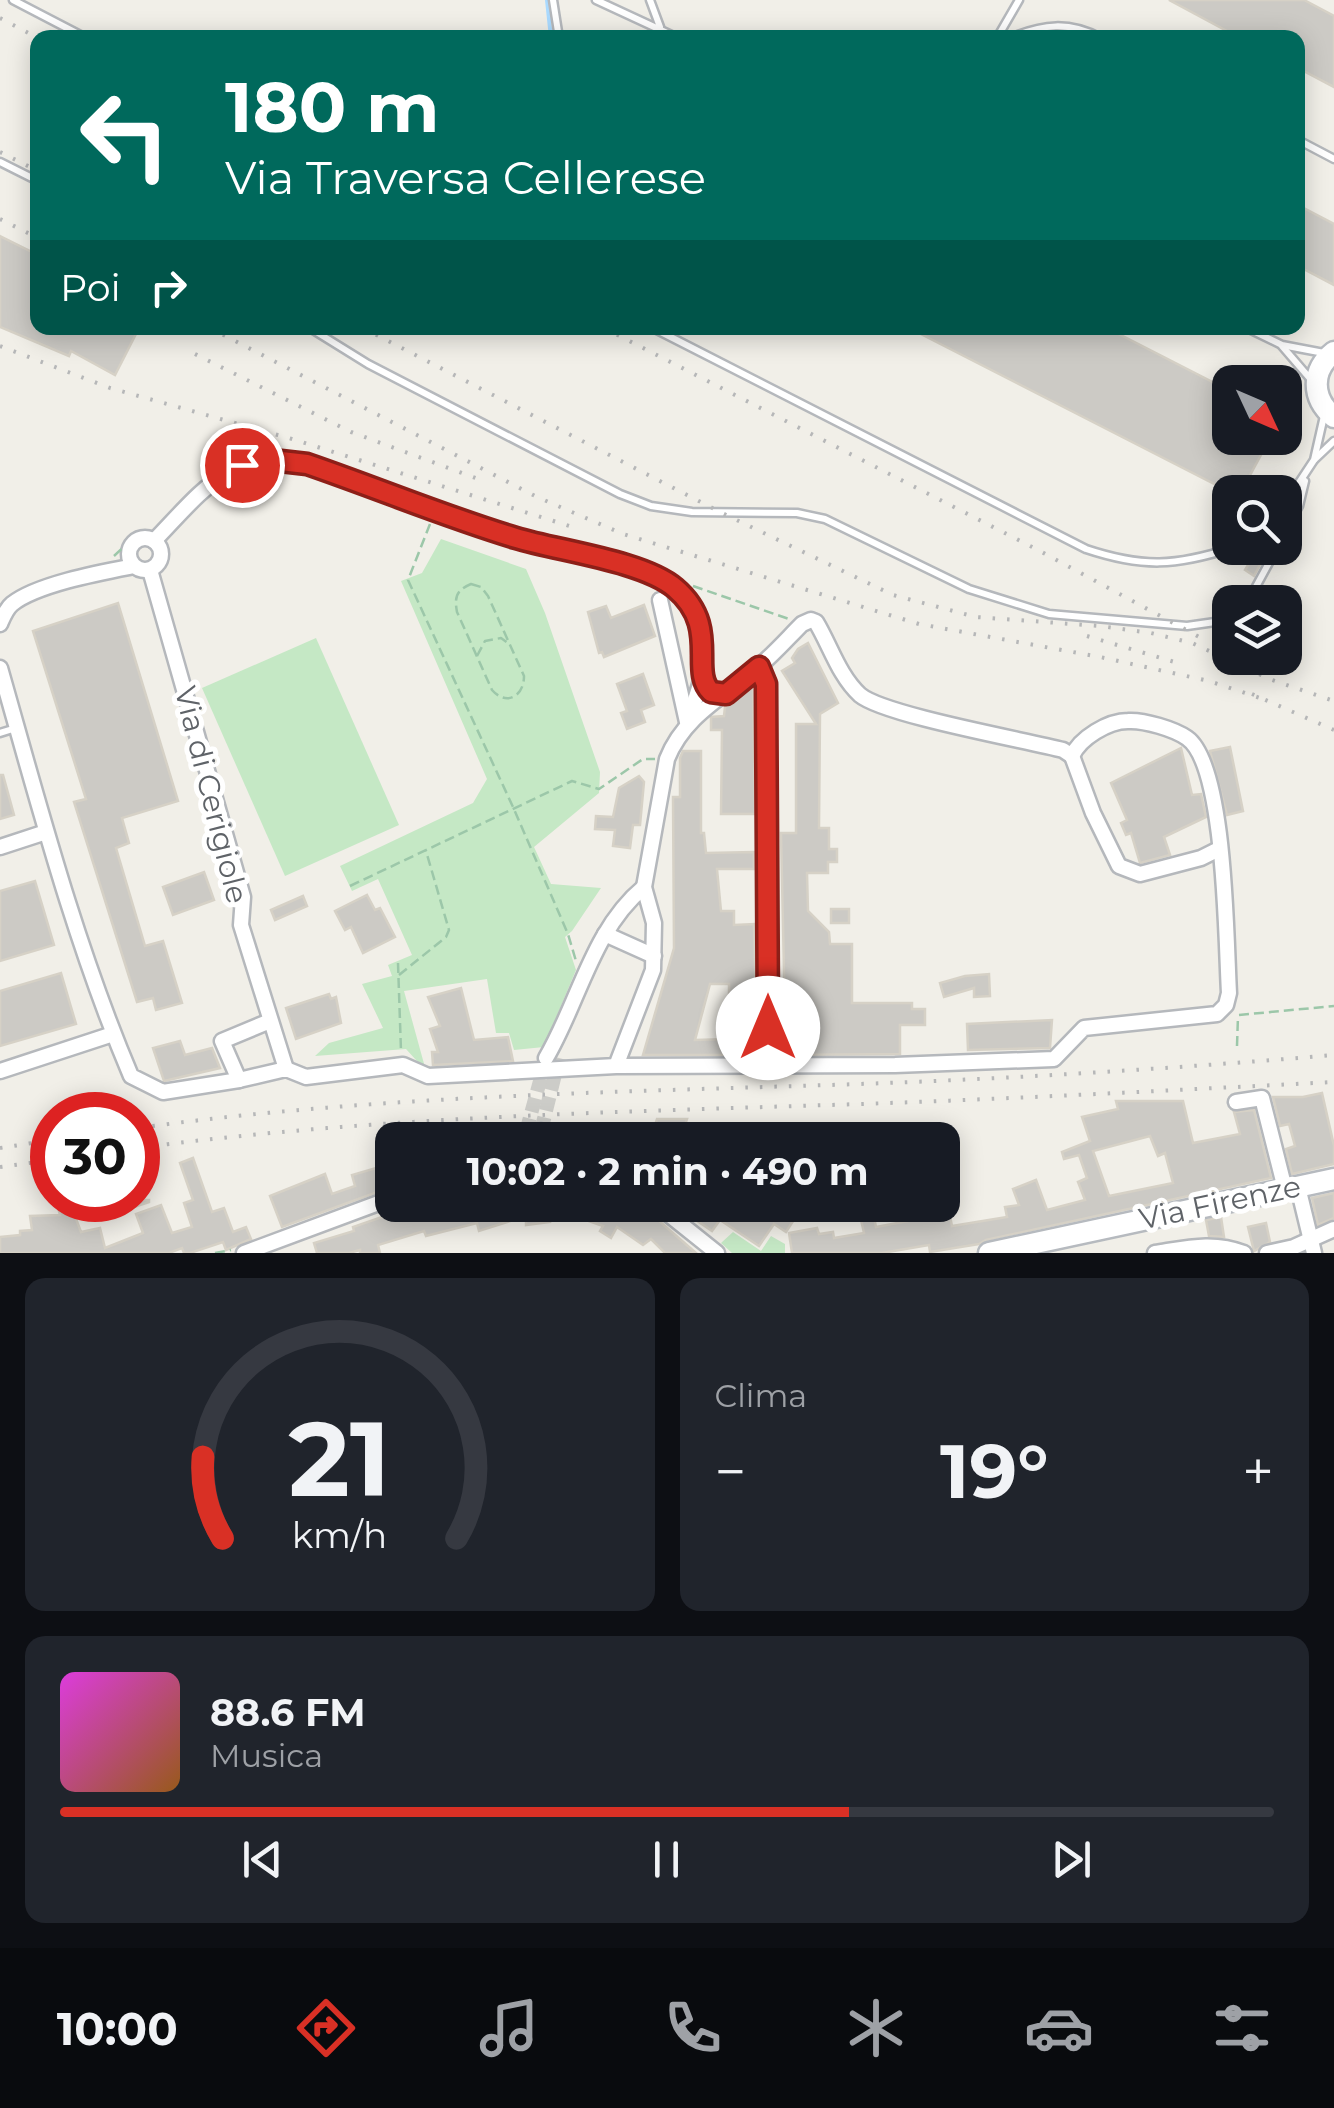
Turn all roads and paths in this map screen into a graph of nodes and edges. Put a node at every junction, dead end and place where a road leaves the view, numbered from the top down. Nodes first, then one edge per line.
1 (13, 0) edge
2 (552, 0) edge
3 (596, 0) edge
4 (650, 0) edge
5 (1019, 0) edge
6 (660, 28) junction
7 (71, 30) edge
8 (558, 30) edge
9 (664, 30) edge
10 (1002, 30) edge
11 (1028, 30) edge
12 (1086, 30) edge
13 (1305, 144) edge
14 (1334, 159) edge
15 (0, 162) edge
16 (30, 177) edge
17 (321, 335) edge
18 (668, 335) edge
19 (1261, 335) edge
20 (1282, 345) junction
21 (1332, 353) edge
22 (1316, 385) junction
23 (1330, 414) edge
24 (1334, 441) edge
25 (1314, 460) junction
26 (1306, 474) junction
27 (1302, 480) edge
28 (1302, 492) edge
29 (432, 518) dead end
30 (148, 538) junction
31 (1212, 554) edge
32 (110, 559) dead end
33 (138, 563) junction
34 (684, 582) dead end
35 (660, 600) dead end
36 (4, 607) edge
37 (1212, 622) edge
38 (0, 624) edge
39 (802, 624) junction
40 (509, 644) junction
41 (477, 658) junction
42 (759, 667) junction
43 (0, 668) edge
44 (703, 676) junction
45 (726, 694) junction
46 (687, 723) junction
47 (17, 728) junction
48 (0, 732) edge
49 (1072, 756) junction
50 (668, 758) junction
51 (513, 807) junction
52 (46, 832) junction
53 (0, 847) edge
54 (1219, 849) junction
55 (425, 850) junction
56 (350, 886) dead end
57 (644, 887) junction
58 (605, 934) junction
59 (654, 956) junction
60 (398, 963) dead end
61 (580, 972) dead end
62 (399, 975) junction
63 (1334, 1006) edge
64 (1217, 1014) junction
65 (1238, 1015) junction
66 (270, 1021) junction
67 (113, 1034) junction
68 (1237, 1046) dead end
69 (552, 1058) tunnel mouth
70 (402, 1065) junction
71 (616, 1066) junction
72 (768, 1067) junction
73 (286, 1069) junction
74 (0, 1071) edge
75 (239, 1080) junction
76 (1236, 1102) dead end
77 (1334, 1178) edge
78 (1291, 1188) junction
79 (375, 1204) edge
80 (678, 1222) edge
81 (1334, 1228) edge
82 (1313, 1236) junction
83 (238, 1251) edge
84 (215, 1253) edge
85 (717, 1253) edge
86 (989, 1253) edge
87 (1155, 1253) edge
88 (1244, 1253) edge
89 (1267, 1253) edge
90 (1314, 1253) edge

1 - 7 lane
2 - 8 lane
3 - 6 lane
4 - 6 lane
5 - 10 lane
6 - 9 lane
11 - 12 lane
13 - 14 lane
15 - 16 lane
17 - 37 lane
18 - 31 lane
19 - 20 lane
20 - 21 lane
20 - 22 lane
21 - 22 main road
22 - 23 main road
23 - 25 lane
24 - 25 lane
25 - 26 lane
26 - 27 lane
26 - 28 lane
29 - 51 path
30 - 32 path
30 - 33 street
30 - 33 street
30 - 44 street
33 - 36 street
33 - 66 street, Via di Cerigiole
34 - 39 path
35 - 46 street
36 - 38 street
39 - 42 street
39 - 49 street
40 - 41 path
40 - 41 path
40 - 41 path
42 - 45 street
42 - 72 street
43 - 47 street
44 - 45 street
44 - 46 street
45 - 46 street
46 - 50 street
47 - 48 lane
47 - 52 street
49 - 54 street
49 - 54 street
50 - 51 path
50 - 57 street
51 - 55 path
51 - 61 path
52 - 53 street
52 - 67 street
54 - 64 street
55 - 56 path
55 - 62 path
57 - 58 street
57 - 59 street
58 - 59 street
58 - 69 street
59 - 71 street
60 - 62 path
62 - 70 path
63 - 65 path
64 - 65 path
64 - 72 street
65 - 68 path
66 - 73 street, Via di Cerigiole
66 - 75 street
67 - 74 street
67 - 75 street
70 - 71 street
70 - 73 street
71 - 72 street
73 - 75 street
76 - 78 street
77 - 78 main road, Via Firenze
78 - 82 street
78 - 86 main road, Via Firenze
79 - 83 street
80 - 85 street
81 - 82 street
82 - 89 street
82 - 90 street
83 - 84 path
87 - 88 street

